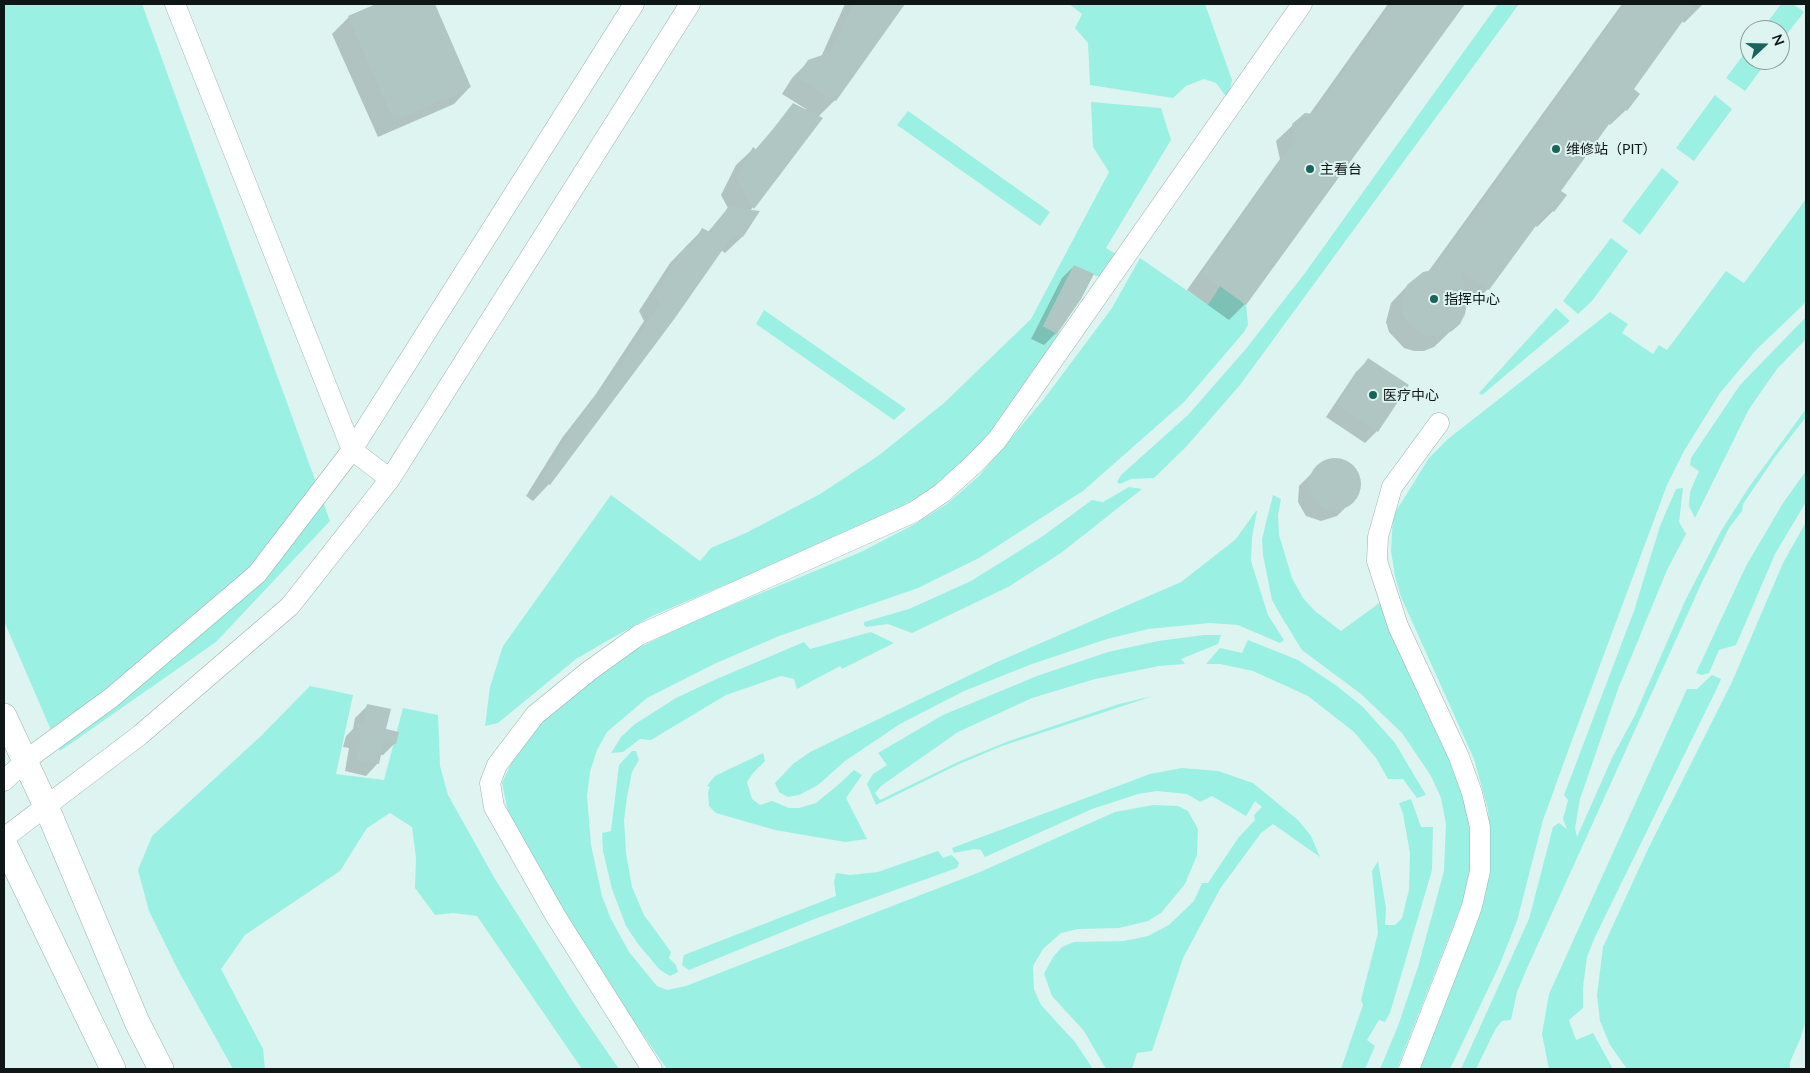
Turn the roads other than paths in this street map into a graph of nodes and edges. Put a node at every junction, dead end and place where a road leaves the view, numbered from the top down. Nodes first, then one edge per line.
1 (175, 4) edge
2 (634, 4) edge
3 (690, 4) edge
4 (1302, 4) edge
5 (1439, 423) dead end
6 (352, 450) junction
7 (390, 479) junction
8 (4, 716) edge
9 (26, 760) junction
10 (4, 781) edge
11 (46, 806) junction
12 (4, 838) edge
13 (4, 843) edge
14 (113, 1069) edge
15 (161, 1069) edge
16 (652, 1069) edge
17 (1409, 1069) edge

1 - 6 street
2 - 6 street
3 - 7 street
4 - 16 street
5 - 17 street
6 - 7 street
6 - 9 street
7 - 11 street
8 - 9 main road
9 - 10 street
9 - 11 main road
11 - 12 street
11 - 15 main road
13 - 14 main road

